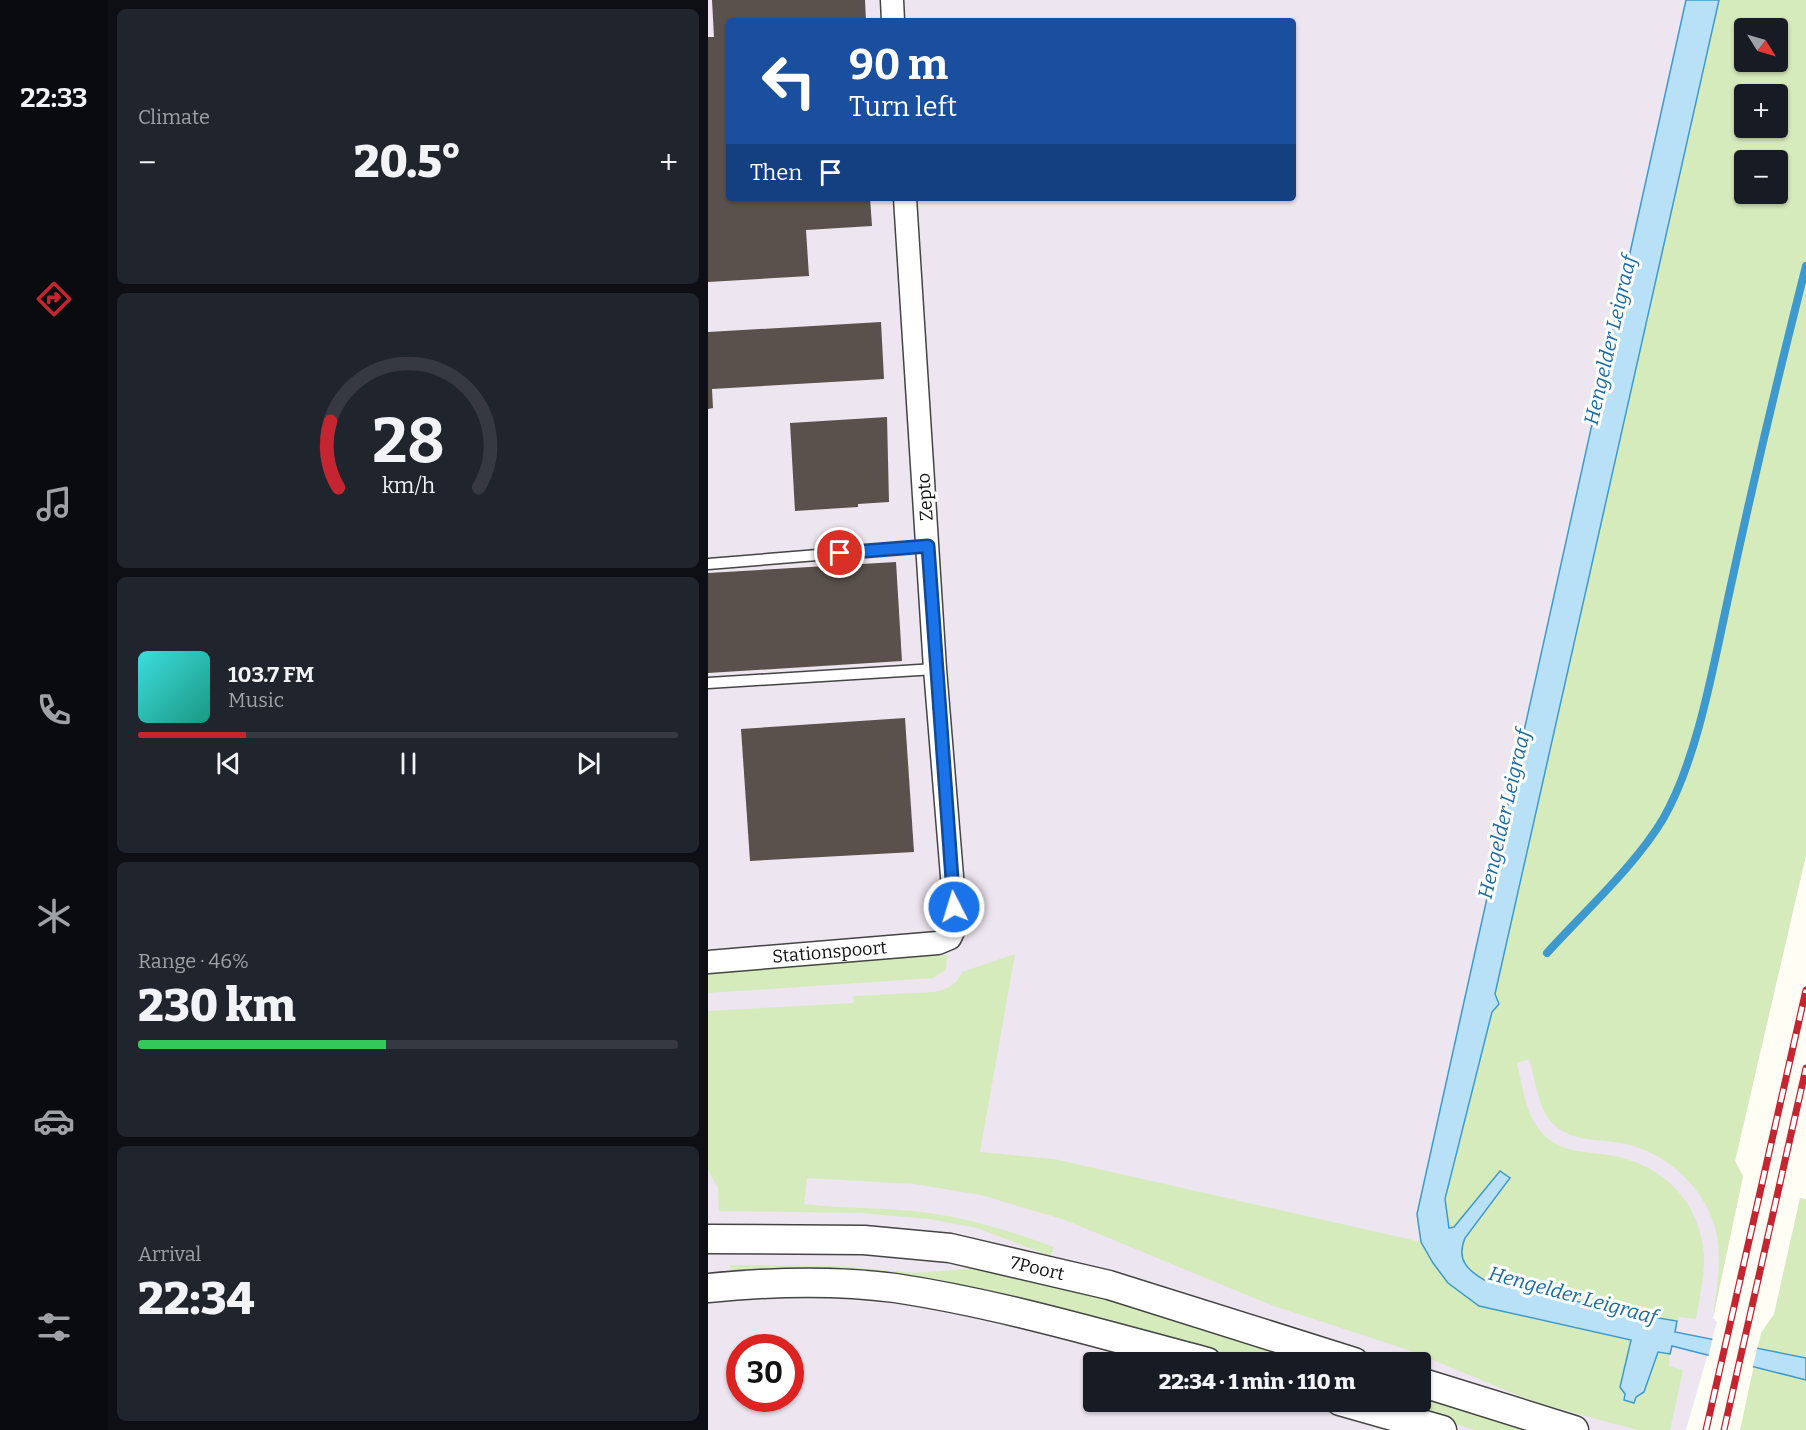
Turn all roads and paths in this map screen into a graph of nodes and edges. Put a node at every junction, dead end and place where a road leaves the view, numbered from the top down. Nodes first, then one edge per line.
1 (892, 0) edge
2 (893, 18) edge
3 (904, 201) edge
4 (928, 546) junction
5 (708, 564) edge
6 (935, 669) junction
7 (708, 683) edge
8 (950, 938) joint
9 (708, 962) edge
10 (708, 1239) edge
11 (708, 1288) edge
12 (1169, 1352) edge
13 (1322, 1352) edge
14 (1431, 1385) edge
15 (1379, 1412) edge
16 (1442, 1430) edge
17 (1574, 1430) edge

1 - 2 street
3 - 4 street, Zepto
4 - 5 lane
4 - 6 street, Zepto
6 - 7 lane
6 - 8 street, Zepto
8 - 9 street, Stationspoort
10 - 13 street, 7Poort
11 - 12 street
14 - 17 street
15 - 16 street

